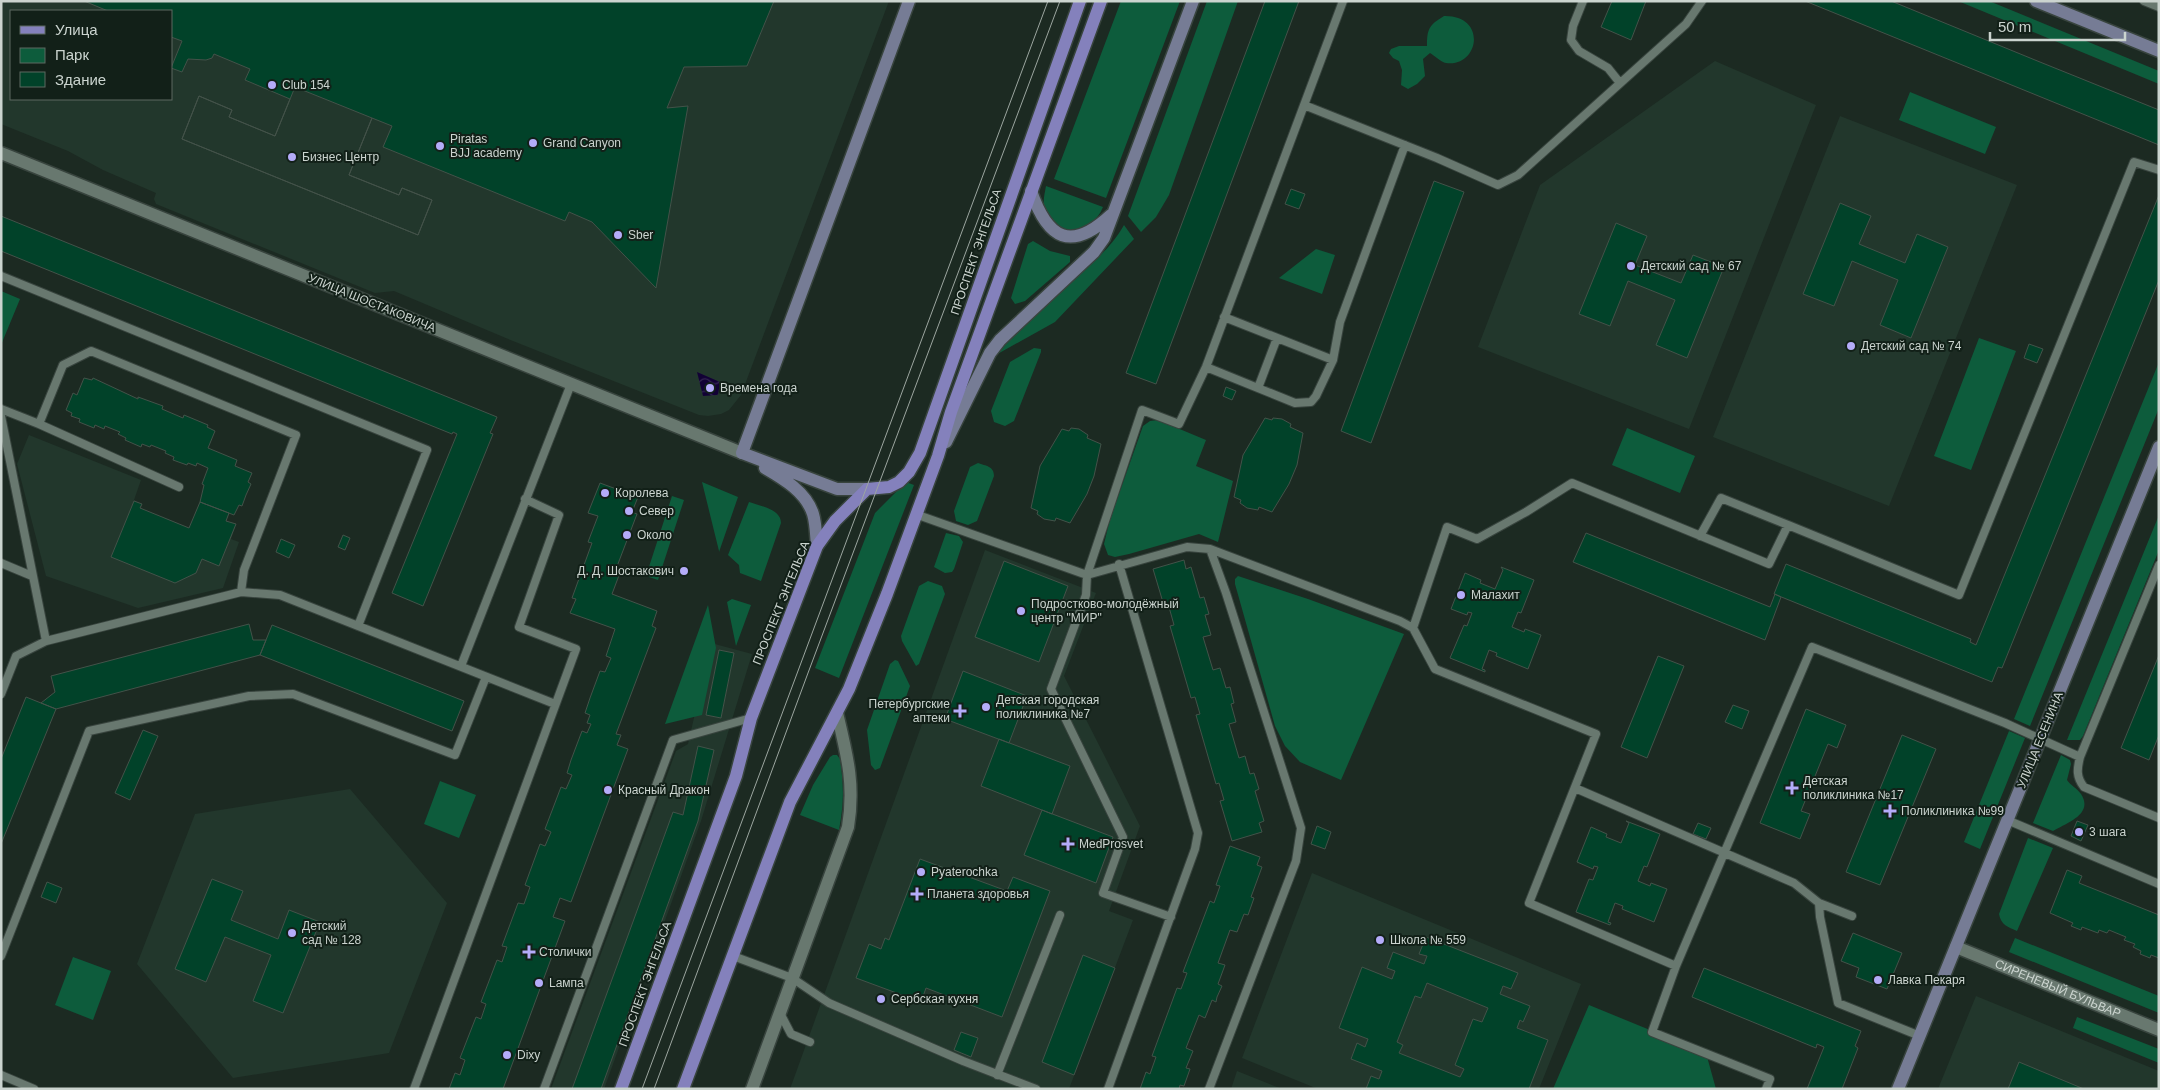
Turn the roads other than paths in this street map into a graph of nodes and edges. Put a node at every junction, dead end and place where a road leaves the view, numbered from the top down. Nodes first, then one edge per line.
1 (910, 1) edge
2 (1080, 1) edge
3 (1101, 1) edge
4 (1193, 1) edge
5 (1343, 1) edge
6 (1583, 1) edge
7 (1702, 1) edge
8 (2036, 1) edge
9 (2144, 1) edge
10 (2057, 5) edge
11 (2159, 8) edge
12 (2159, 51) edge
13 (1620, 83) junction
14 (1304, 105) junction
15 (1406, 145) junction
16 (1, 153) edge
17 (2159, 170) edge
18 (1031, 191) junction
19 (1115, 211) junction
20 (1, 276) edge
21 (1224, 318) junction
22 (1277, 338) junction
23 (1332, 360) junction
24 (1206, 367) junction
25 (571, 384) junction
26 (1258, 388) junction
27 (1, 409) edge
28 (1, 416) edge
29 (39, 424) junction
30 (2159, 447) edge
31 (742, 453) junction
32 (938, 456) junction
33 (179, 487) dead end
34 (867, 489) junction
35 (525, 499) junction
36 (918, 515) junction
37 (1788, 525) junction
38 (1700, 536) junction
39 (817, 546) junction
40 (1210, 549) junction
41 (1, 563) edge
42 (1118, 564) junction
43 (2159, 565) edge
44 (1087, 575) junction
45 (32, 576) junction
46 (241, 592) junction
47 (358, 626) junction
48 (1413, 628) junction
49 (46, 642) junction
50 (461, 666) junction
51 (486, 677) junction
52 (1, 694) edge
53 (555, 704) junction
54 (837, 713) junction
55 (751, 718) junction
56 (2040, 739) junction
57 (2080, 757) junction
58 (1575, 788) junction
59 (2159, 818) edge
60 (2007, 820) junction
61 (1725, 853) junction
62 (2159, 884) edge
63 (1819, 902) junction
64 (1060, 916) dead end
65 (1852, 916) dead end
66 (1171, 917) junction
67 (1956, 947) junction
68 (1, 956) edge
69 (733, 956) junction
70 (1676, 966) junction
71 (792, 978) junction
72 (780, 1013) junction
73 (2159, 1030) edge
74 (1920, 1036) junction
75 (810, 1042) dead end
76 (1, 1075) edge
77 (997, 1075) junction
78 (34, 1089) edge
79 (414, 1089) edge
80 (544, 1089) edge
81 (621, 1089) edge
82 (683, 1089) edge
83 (752, 1089) edge
84 (1036, 1089) edge
85 (1108, 1089) edge
86 (1209, 1089) edge
87 (1766, 1089) edge
88 (1898, 1089) edge

1 - 31 main road
2 - 34 main road, ПРОСПЕКТ ЭНГЕЛЬСА
3 - 18 main road
4 - 19 main road
5 - 14 lane
6 - 13 lane
7 - 13 lane
8 - 10 main road
9 - 11 lane
10 - 12 main road
13 - 15 lane
14 - 15 lane
14 - 21 lane
15 - 23 lane
16 - 25 street, УЛИЦА ШОСТАКОВИЧА
17 - 37 lane
18 - 19 main road
18 - 32 main road
19 - 32 main road
20 - 47 lane
21 - 22 lane
21 - 24 lane
22 - 23 lane
22 - 26 lane
23 - 26 lane
24 - 26 lane
24 - 44 lane
25 - 31 street, УЛИЦА ШОСТАКОВИЧА
25 - 35 lane
27 - 29 lane
28 - 45 lane
29 - 33 lane
29 - 46 lane
30 - 56 main road, УЛИЦА ЕСЕНИНА
31 - 34 main road, УЛИЦА ШОСТАКОВИЧА
31 - 39 main road, УЛИЦА ШОСТАКОВИЧА
32 - 36 main road
34 - 39 main road, ПРОСПЕКТ ЭНГЕЛЬСА
35 - 50 lane
35 - 53 lane
36 - 44 lane
36 - 54 main road
37 - 38 lane
37 - 38 lane
38 - 48 lane
39 - 55 main road, ПРОСПЕКТ ЭНГЕЛЬСА
40 - 42 lane
40 - 48 lane
40 - 86 lane
41 - 45 lane
42 - 44 lane
42 - 66 lane
43 - 57 lane
44 - 66 lane
45 - 49 lane
46 - 47 lane
46 - 49 lane
47 - 50 lane
48 - 58 lane
49 - 52 lane
50 - 51 lane
51 - 53 lane
51 - 68 lane
53 - 79 lane
54 - 69 main road
54 - 71 street
55 - 80 lane
55 - 81 main road, ПРОСПЕКТ ЭНГЕЛЬСА
56 - 57 lane
56 - 60 main road, УЛИЦА ЕСЕНИНА
56 - 61 lane
57 - 59 lane
58 - 61 lane
58 - 70 lane
60 - 62 lane
60 - 67 main road, УЛИЦА ЕСЕНИНА
61 - 63 lane
61 - 70 lane
63 - 65 lane
63 - 74 lane
64 - 77 lane
66 - 85 lane
67 - 73 street, СИРЕНЕВЫЙ БУЛЬВАР
67 - 74 main road, УЛИЦА ЕСЕНИНА
69 - 71 lane
69 - 82 main road
70 - 87 lane
71 - 72 street
71 - 77 lane
72 - 75 lane
72 - 83 street
74 - 88 main road, УЛИЦА ЕСЕНИНА
76 - 78 lane
77 - 84 lane

